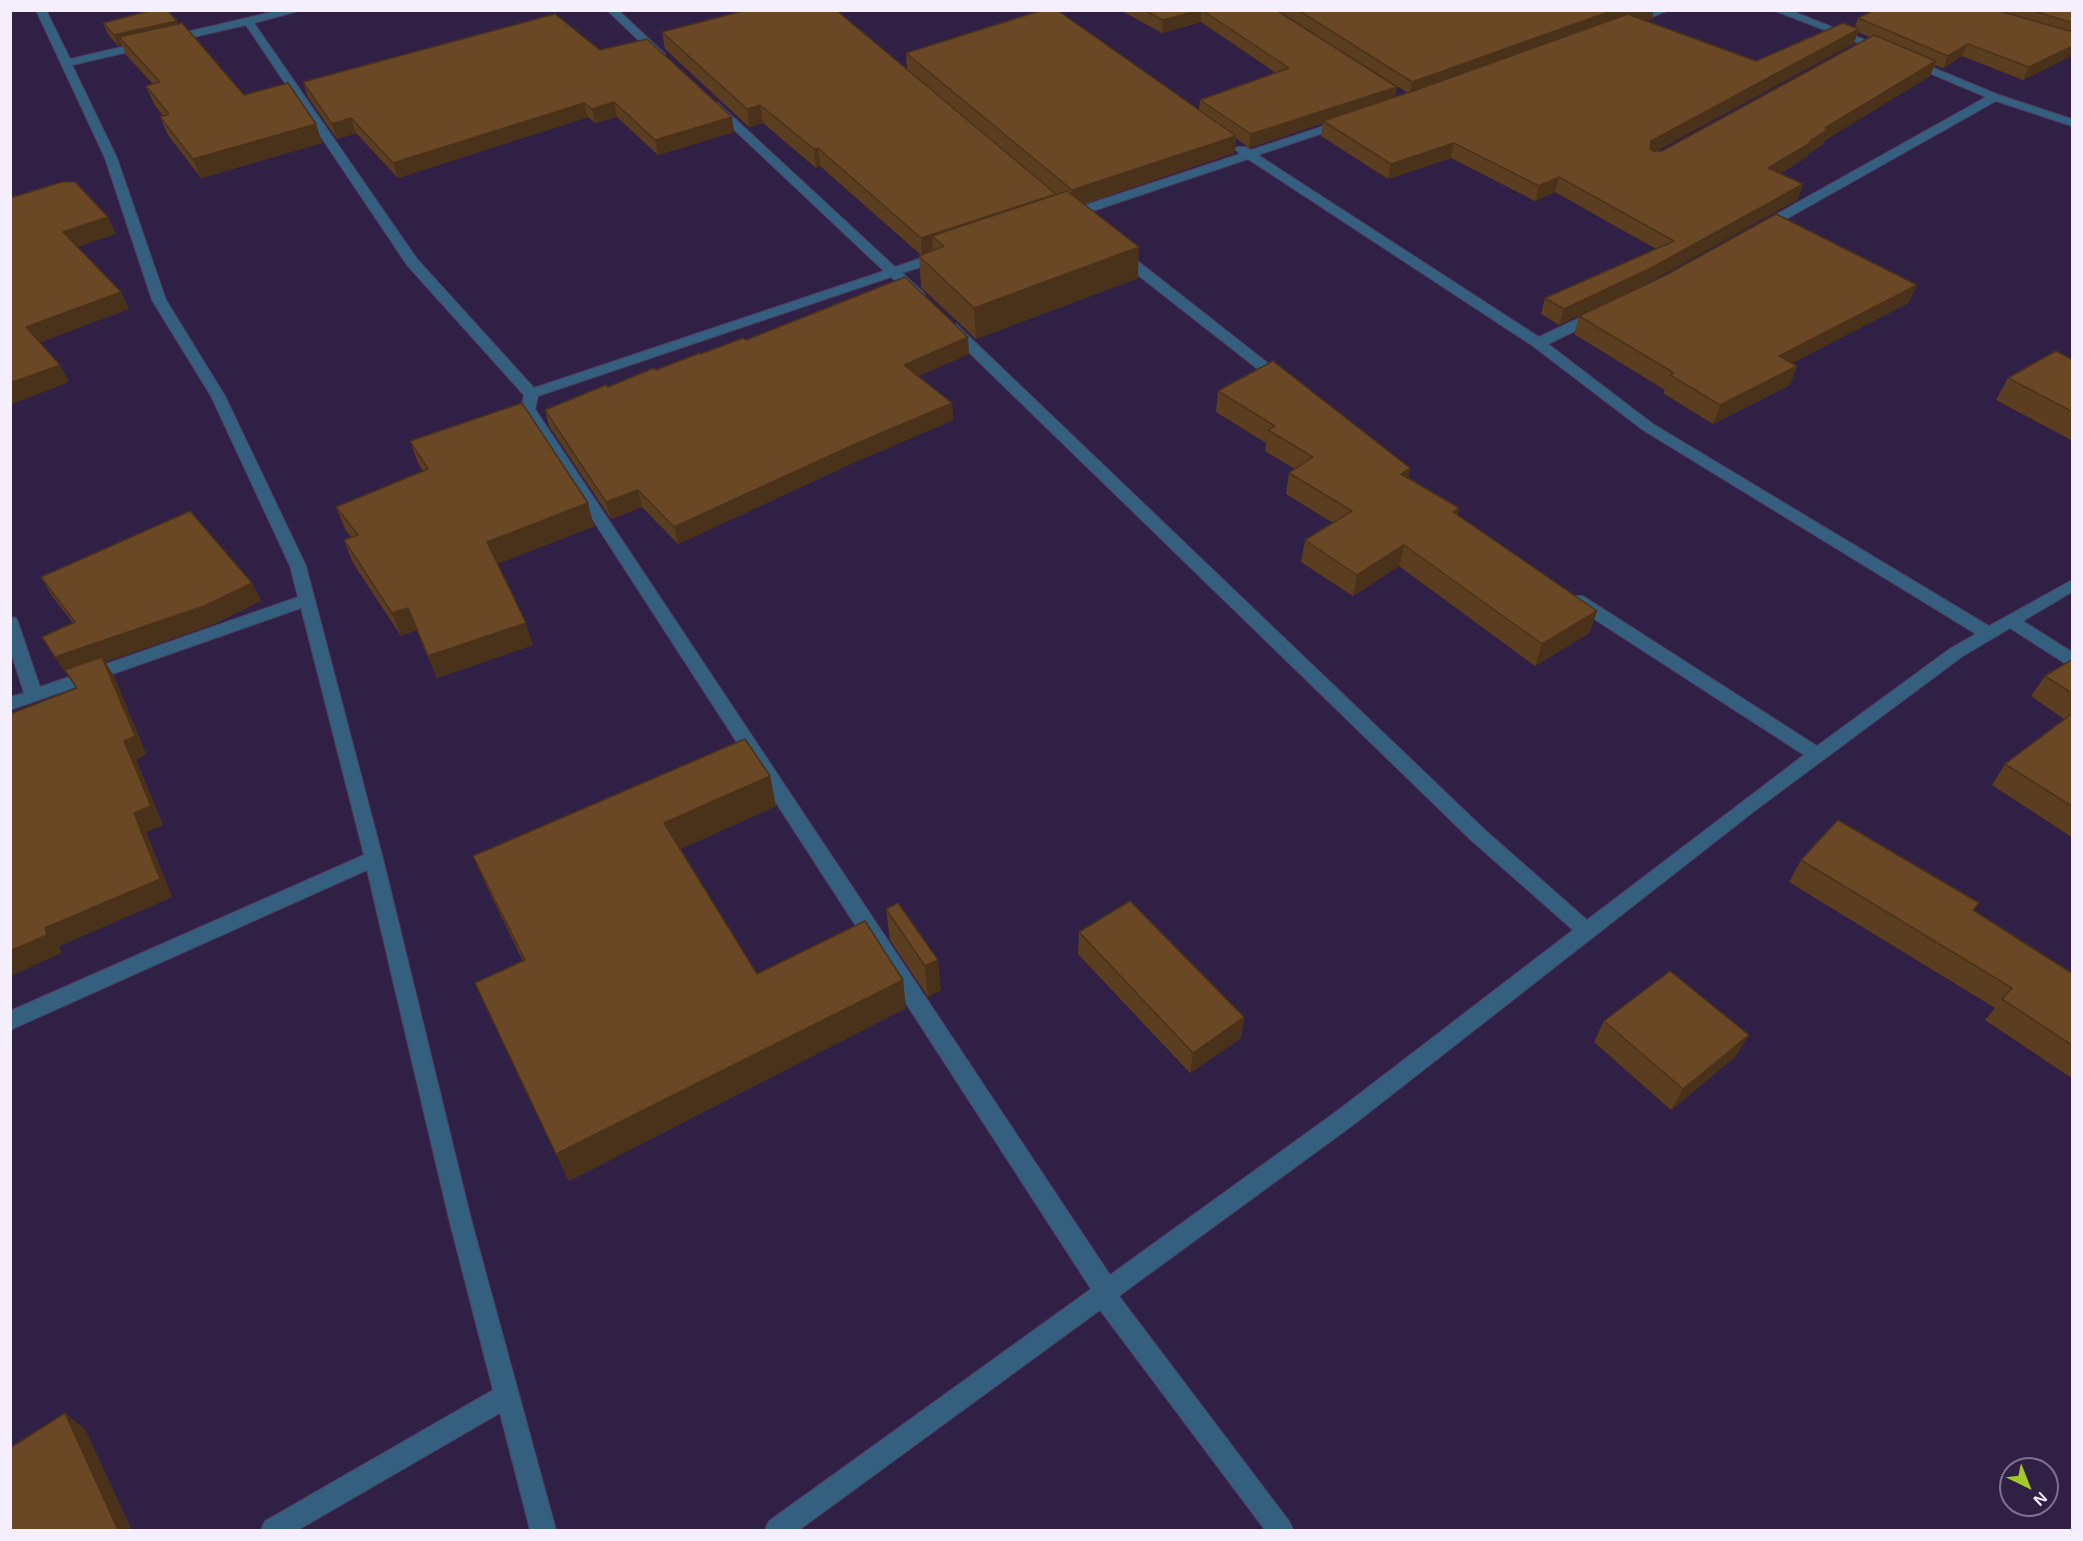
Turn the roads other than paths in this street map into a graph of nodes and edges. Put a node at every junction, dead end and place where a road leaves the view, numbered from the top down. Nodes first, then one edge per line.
1 (41, 10) edge
2 (297, 10) edge
3 (612, 10) edge
4 (1664, 10) edge
5 (1778, 10) edge
6 (248, 21) junction
7 (1620, 26) edge
8 (67, 63) junction
9 (672, 66) edge
10 (1995, 97) junction
11 (706, 98) edge
12 (1355, 118) edge
13 (2073, 123) edge
14 (1228, 140) edge
15 (1248, 154) junction
16 (1067, 215) edge
17 (1747, 236) edge
18 (1107, 244) edge
19 (949, 254) edge
20 (894, 271) junction
21 (1612, 308) edge
22 (1538, 343) junction
23 (1292, 389) edge
24 (531, 394) junction
25 (2073, 585) edge
26 (1566, 593) edge
27 (307, 600) junction
28 (2011, 621) junction
29 (10, 622) edge
30 (1989, 634) junction
31 (2073, 660) edge
32 (34, 696) junction
33 (10, 704) edge
34 (1817, 755) junction
35 (374, 858) junction
36 (1587, 931) junction
37 (10, 1021) edge
38 (1107, 1292) junction
39 (506, 1396) junction
40 (274, 1530) edge
41 (543, 1530) edge
42 (778, 1530) edge
43 (1280, 1530) edge

1 - 8 street
2 - 6 street
3 - 9 street
4 - 7 street
5 - 10 street
6 - 8 street
6 - 24 street
8 - 27 street
10 - 13 street
10 - 17 street
11 - 20 street
12 - 15 street
14 - 15 street
15 - 16 street
15 - 22 street
18 - 23 street
19 - 20 street
20 - 24 street
20 - 36 street
21 - 22 street
22 - 30 street
24 - 38 street
25 - 28 street
26 - 34 street
27 - 32 street
27 - 35 street
28 - 30 street
28 - 31 street
29 - 32 street
30 - 34 street
32 - 33 street
34 - 36 street
35 - 37 street
35 - 39 street
36 - 38 street
38 - 42 street
38 - 43 street
39 - 40 street
39 - 41 street

